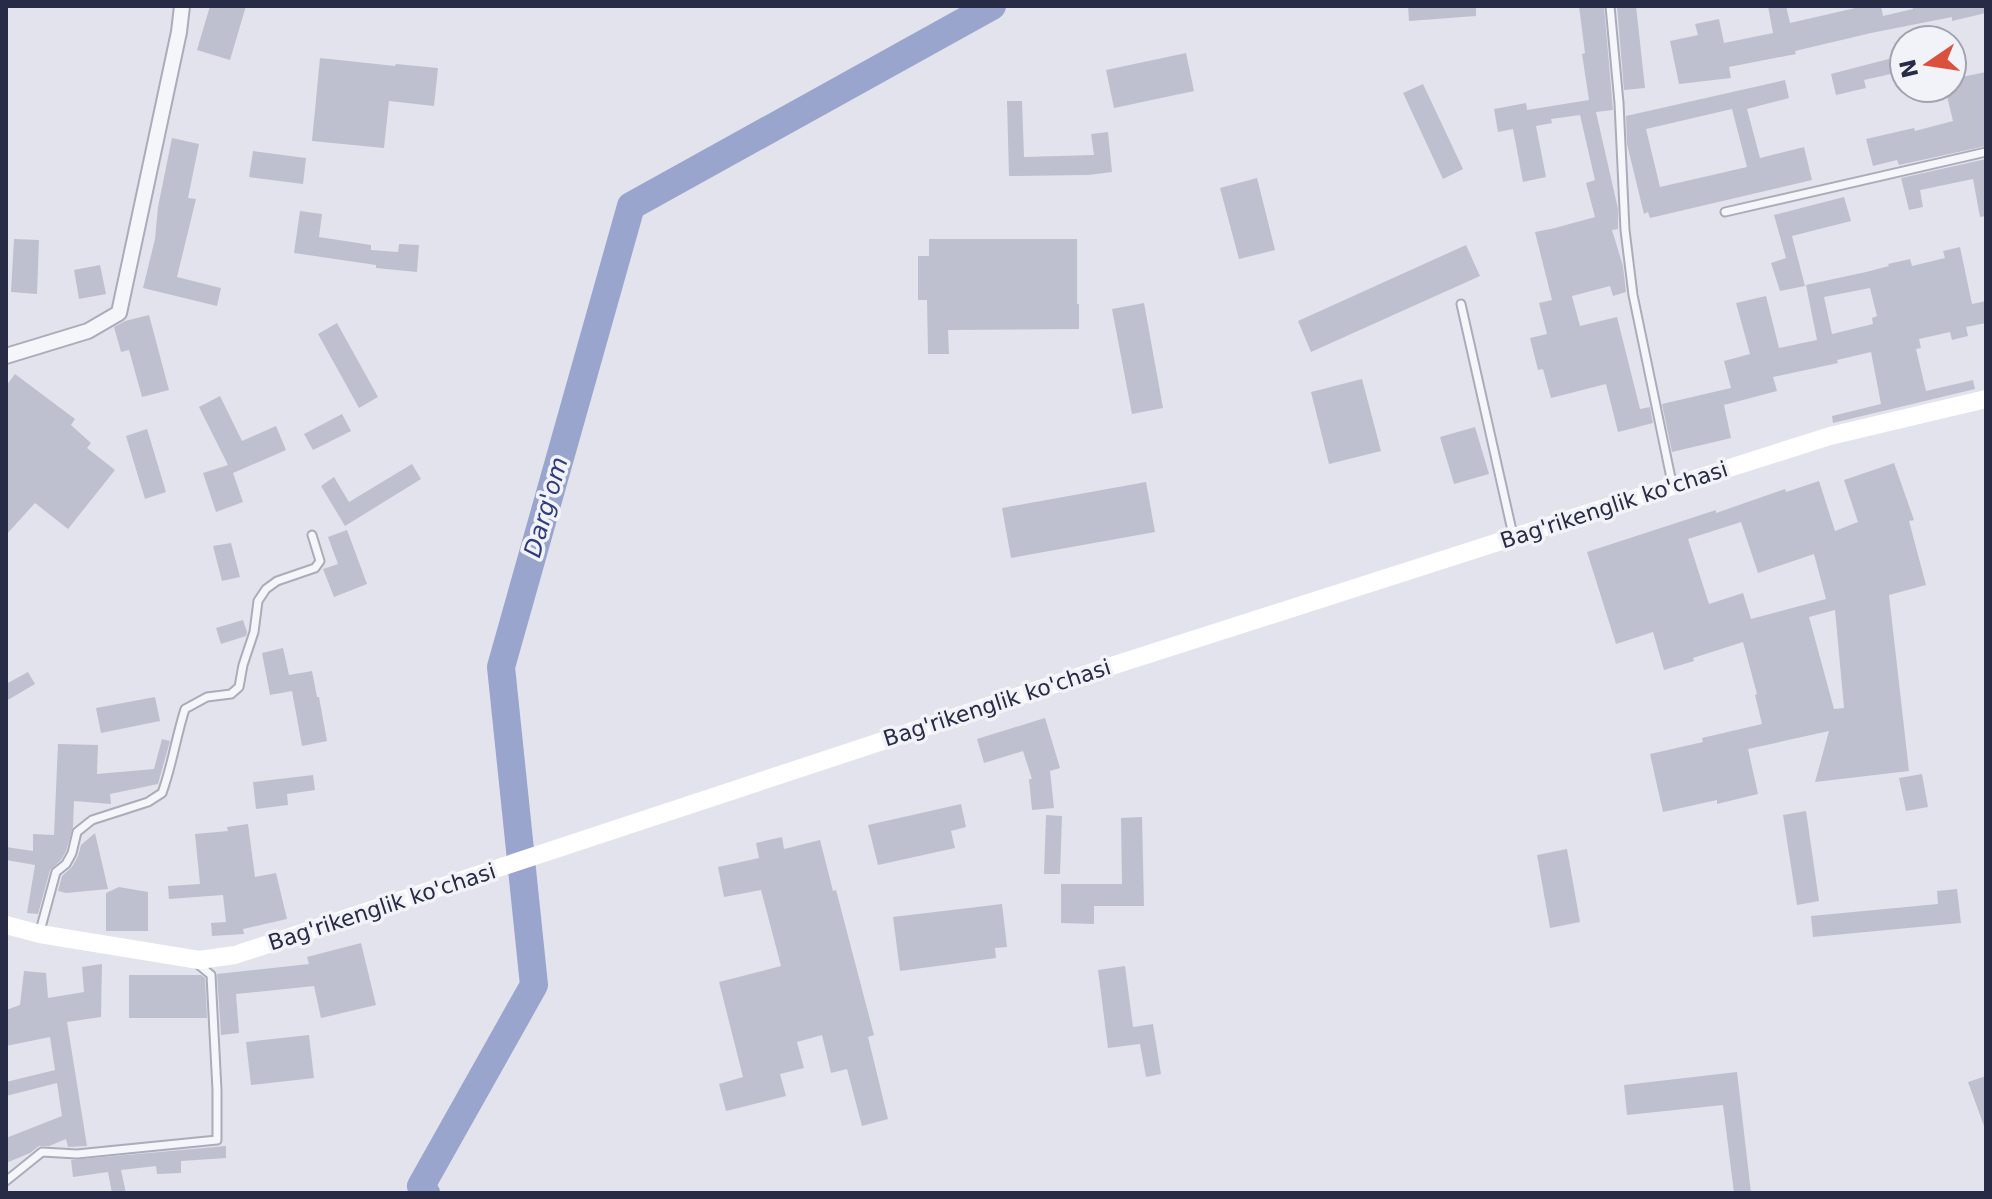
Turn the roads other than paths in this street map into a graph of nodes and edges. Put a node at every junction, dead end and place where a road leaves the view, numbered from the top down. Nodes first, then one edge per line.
1 (182, 6) edge
2 (1610, 6) edge
3 (1986, 152) edge
4 (1725, 212) dead end
5 (1461, 304) dead end
6 (6, 356) edge
7 (1986, 399) edge
8 (1673, 486) junction
9 (312, 535) dead end
10 (1514, 537) junction
11 (6, 925) edge
12 (40, 934) junction
13 (199, 960) junction
14 (6, 1181) edge

1 - 6 street
2 - 8 lane
3 - 4 lane
5 - 10 lane
7 - 8 main road, Bag'rikenglik ko'chasi
8 - 10 main road, Bag'rikenglik ko'chasi
9 - 12 lane
10 - 13 main road, Bag'rikenglik ko'chasi
11 - 12 main road, Bag'rikenglik ko'chasi
12 - 13 main road, Bag'rikenglik ko'chasi
13 - 14 lane

